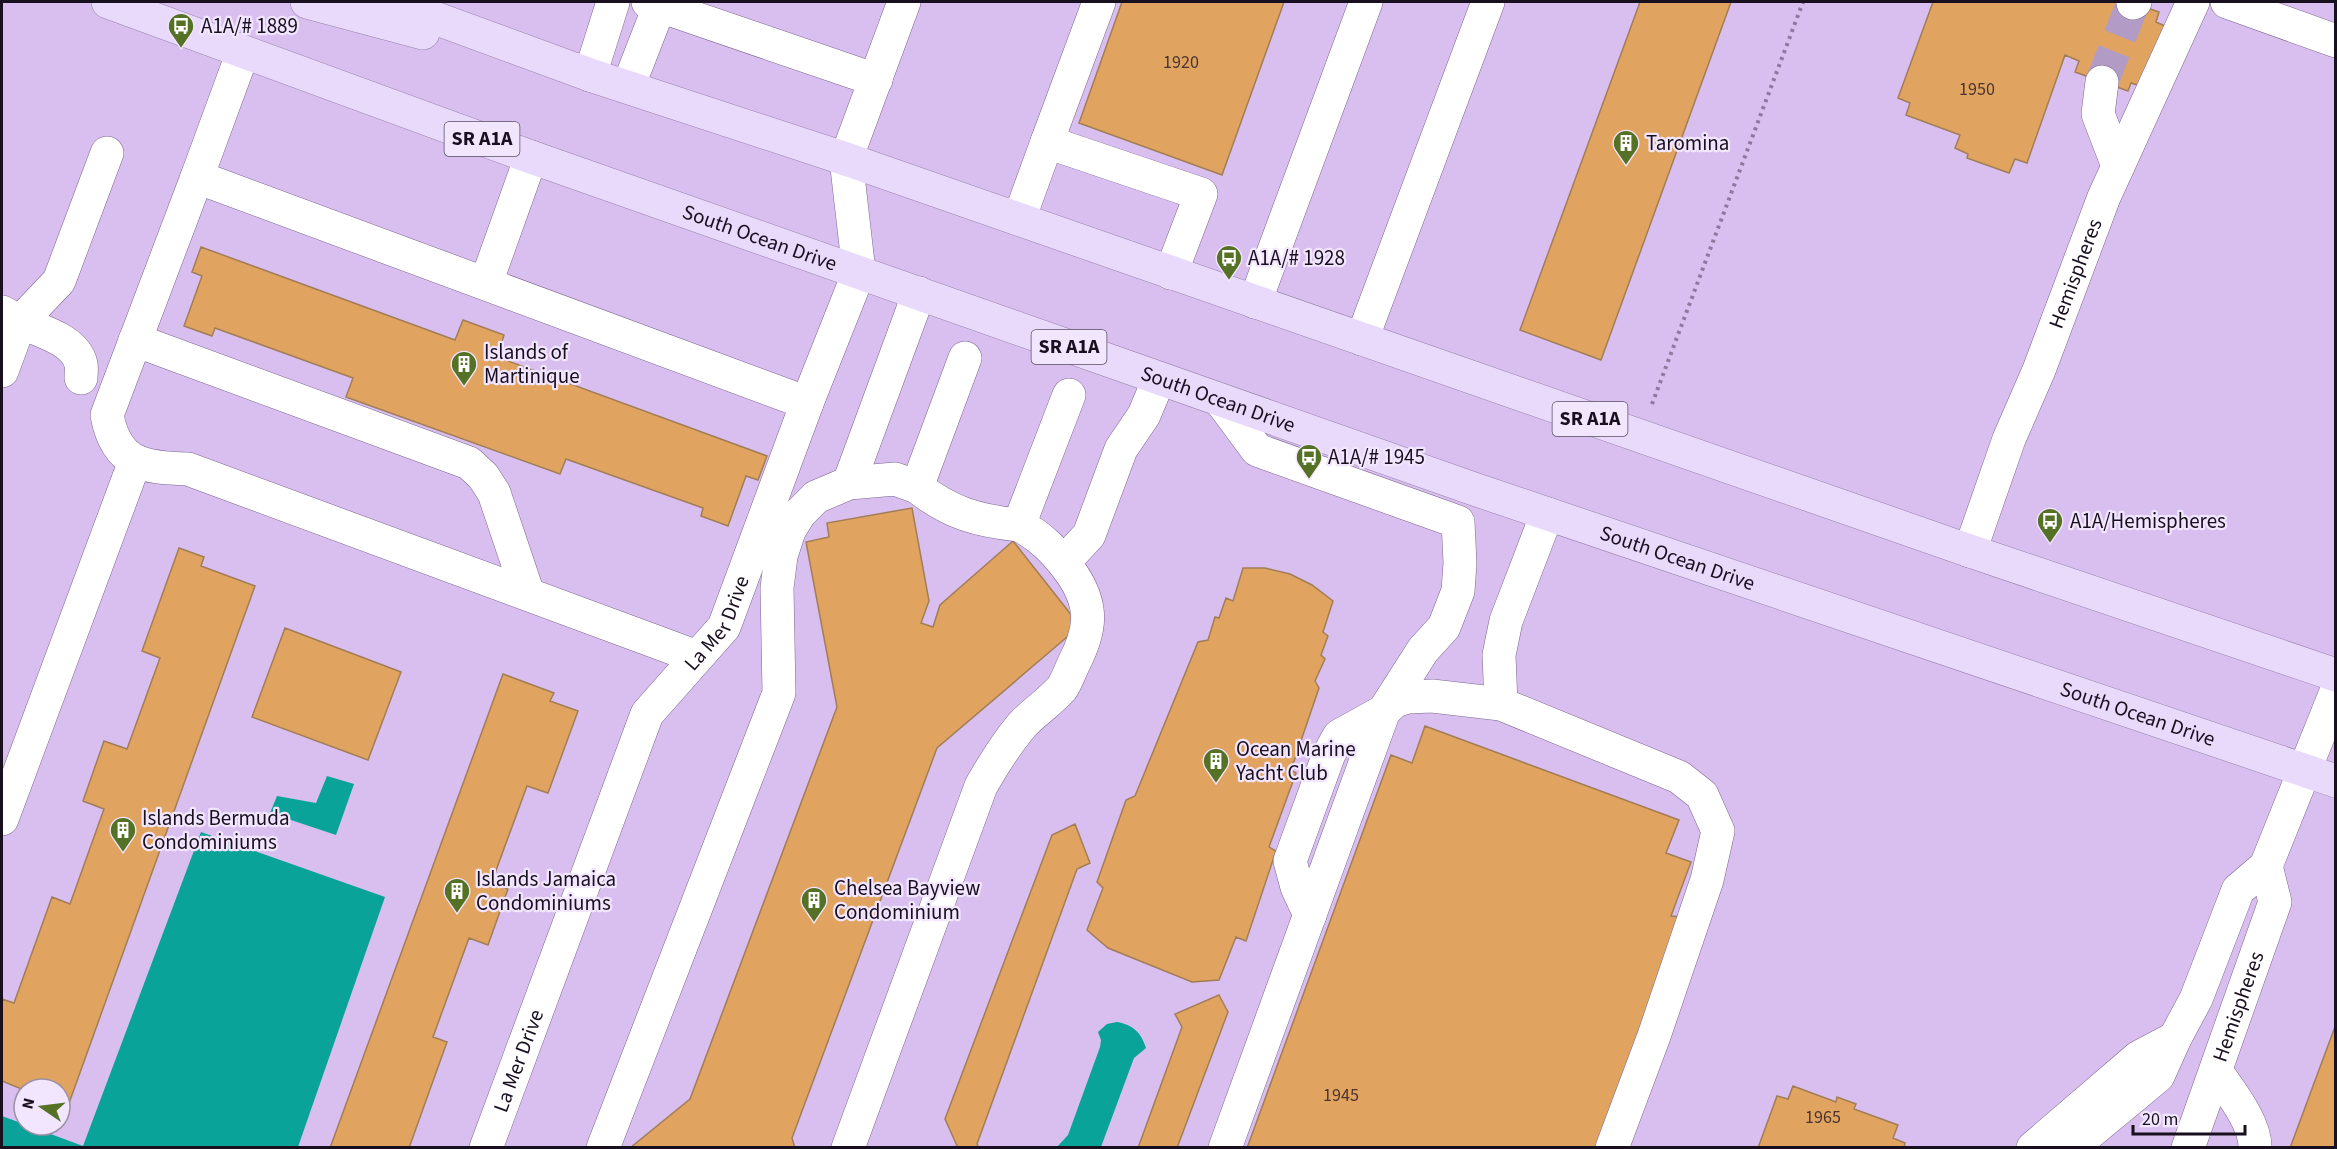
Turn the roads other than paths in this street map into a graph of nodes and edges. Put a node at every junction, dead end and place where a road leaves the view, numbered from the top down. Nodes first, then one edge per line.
1 (108, 2) edge
2 (307, 2) edge
3 (391, 2) edge
4 (613, 2) edge
5 (904, 2) edge
6 (1099, 2) edge
7 (1366, 2) edge
8 (1488, 2) edge
9 (2193, 2) edge
10 (2227, 2) edge
11 (656, 3) edge
12 (2336, 41) edge
13 (243, 52) junction
14 (590, 75) junction
15 (876, 80) junction
16 (2102, 82) tunnel mouth
17 (627, 87) junction
18 (1047, 142) junction
19 (107, 153) dead end
20 (531, 158) junction
21 (846, 159) junction
22 (2118, 166) junction
23 (196, 177) junction
24 (1019, 219) junction
25 (859, 272) junction
26 (1171, 273) junction
27 (486, 283) junction
28 (919, 293) junction
29 (1255, 302) junction
30 (10, 317) edge
31 (1362, 339) junction
32 (135, 340) junction
33 (965, 358) dead end
34 (2, 371) edge
35 (81, 378) dead end
36 (1159, 379) junction
37 (1069, 395) dead end
38 (1220, 400) junction
39 (807, 403) junction
40 (135, 461) junction
41 (849, 483) junction
42 (917, 487) junction
43 (1547, 514) junction
44 (1019, 525) junction
45 (1970, 551) junction
46 (1064, 562) junction
47 (528, 594) junction
48 (697, 657) junction
49 (2336, 675) edge
50 (2336, 692) edge
51 (1501, 704) junction
52 (1384, 711) junction
53 (2305, 770) junction
54 (2336, 781) edge
55 (2, 819) edge
56 (2265, 866) junction
57 (2175, 1038) junction
58 (2216, 1071) junction
59 (486, 1148) edge
60 (603, 1148) edge
61 (848, 1148) edge
62 (1225, 1148) edge
63 (1612, 1148) edge
64 (2033, 1148) edge
65 (2071, 1148) edge
66 (2188, 1148) edge
67 (2255, 1148) edge

1 - 13 main road, South Ocean Drive / SR A1A
2 - 14 main road
3 - 14 main road, SR A1A
4 - 14 street
5 - 15 street, La Mer Drive
6 - 18 street
7 - 29 street
8 - 31 street
9 - 22 street, Hemispheres
10 - 12 street
11 - 15 street
11 - 17 street
13 - 20 main road, South Ocean Drive / SR A1A
13 - 23 street
14 - 17 main road, SR A1A
15 - 21 street, La Mer Drive
16 - 22 street
17 - 21 main road, SR A1A
18 - 24 street
18 - 26 street
19 - 30 street
20 - 25 main road, South Ocean Drive / SR A1A
20 - 27 street
21 - 24 main road, SR A1A
21 - 25 street, La Mer Drive
22 - 45 street, Hemispheres
23 - 27 street
23 - 32 street
24 - 26 main road, SR A1A
25 - 28 main road, South Ocean Drive / SR A1A
25 - 39 street, La Mer Drive
26 - 29 main road, SR A1A
27 - 39 street
28 - 36 main road, South Ocean Drive / SR A1A
28 - 41 street
29 - 31 main road, SR A1A
30 - 34 street
30 - 35 street
31 - 45 main road, SR A1A
32 - 40 street
32 - 47 street
33 - 42 street
36 - 38 main road, South Ocean Drive / SR A1A
36 - 46 street
37 - 44 street
38 - 43 main road, South Ocean Drive / SR A1A
38 - 52 street
39 - 48 street, La Mer Drive
40 - 47 street
40 - 55 street
41 - 42 street
41 - 60 street
42 - 44 street
43 - 51 street
43 - 53 main road, South Ocean Drive / SR A1A
44 - 46 street
45 - 49 main road, SR A1A
46 - 61 street
47 - 48 street
48 - 59 street, La Mer Drive
50 - 53 street, Hemispheres
51 - 52 street
51 - 63 street
52 - 62 street
53 - 54 main road, South Ocean Drive / SR A1A
53 - 56 street, Hemispheres
56 - 57 street, Hemispheres
56 - 58 street, Hemispheres
57 - 64 street
57 - 65 street, Hemispheres
58 - 66 street, Hemispheres
58 - 67 street

